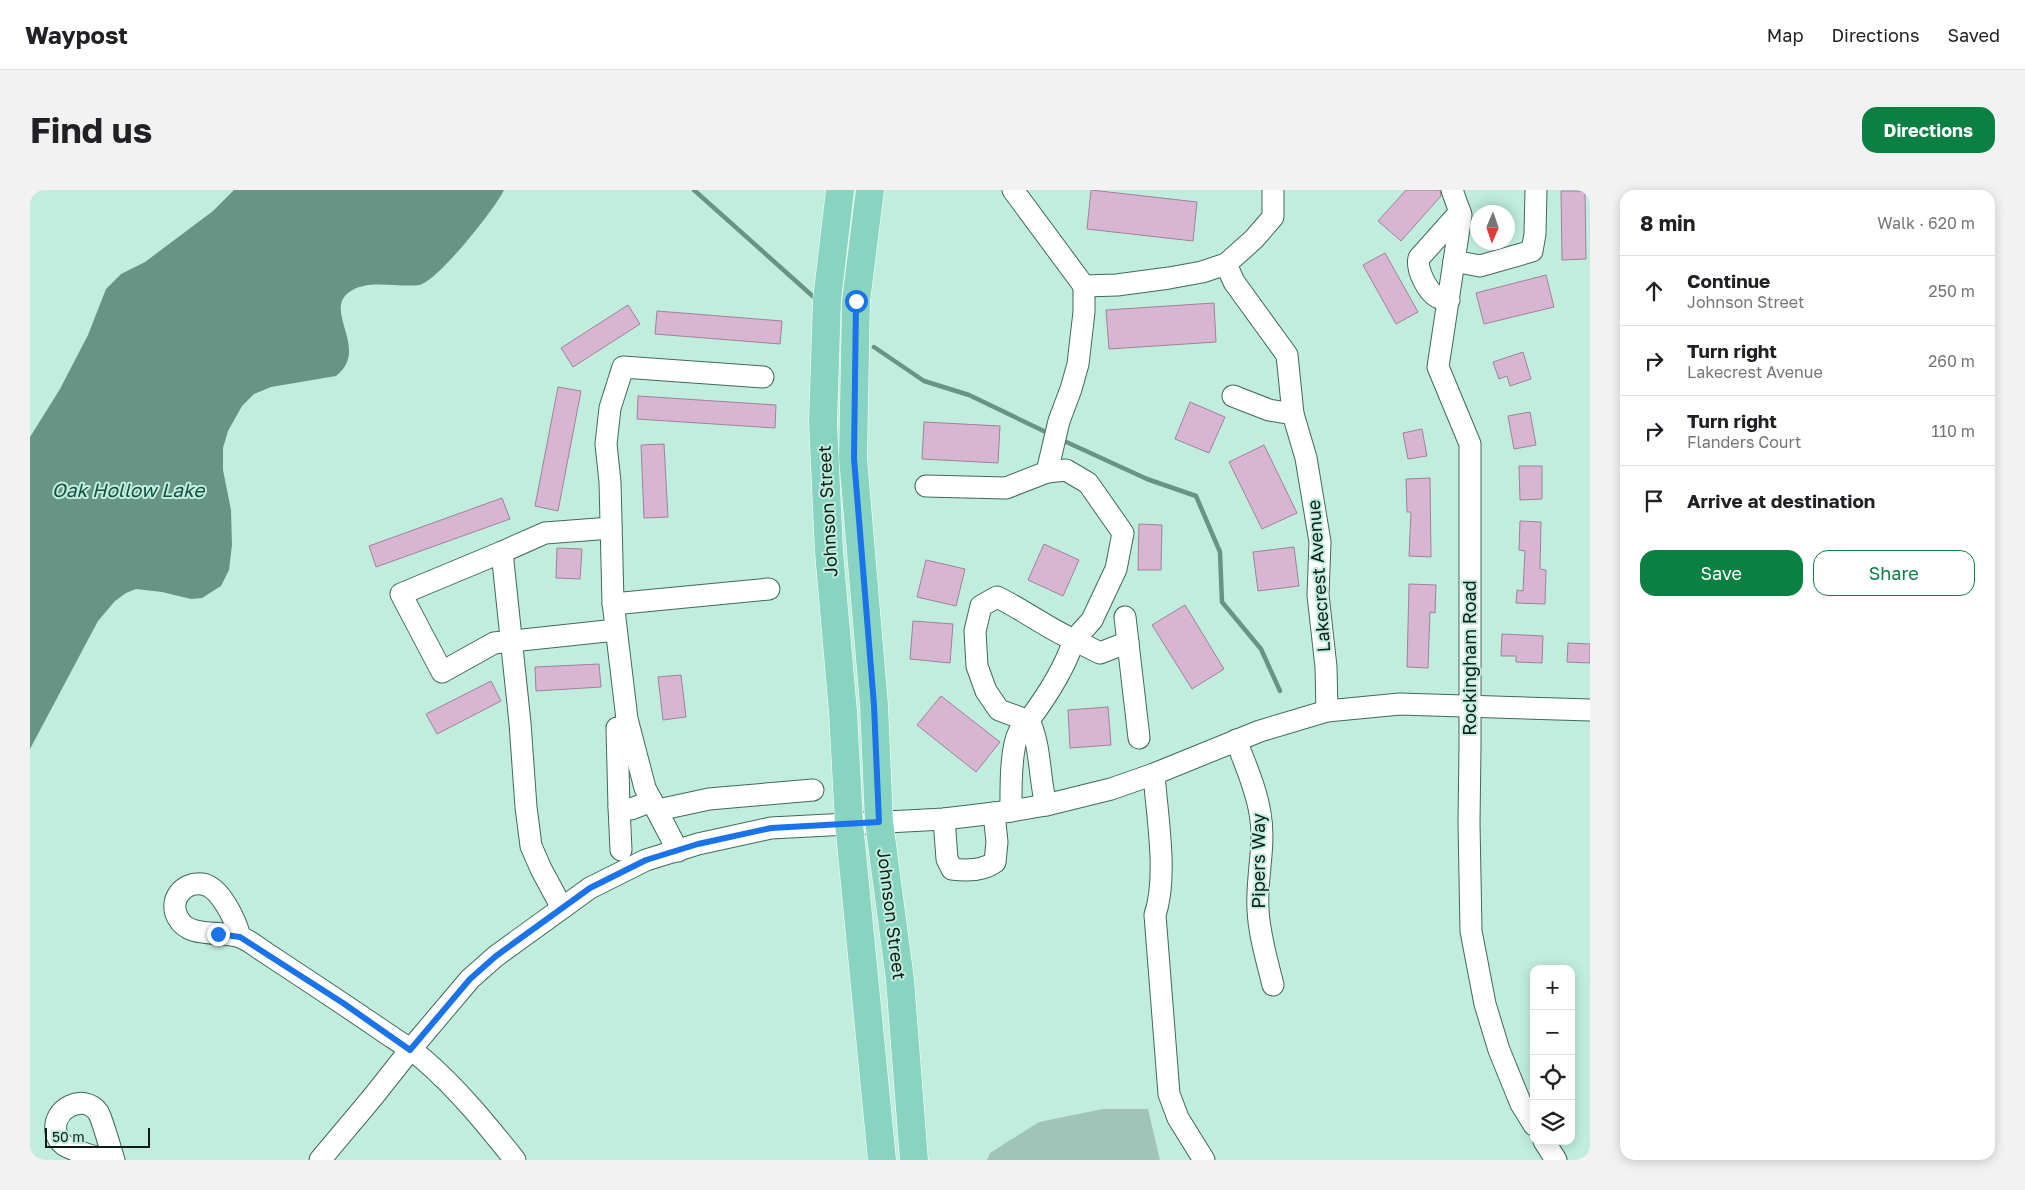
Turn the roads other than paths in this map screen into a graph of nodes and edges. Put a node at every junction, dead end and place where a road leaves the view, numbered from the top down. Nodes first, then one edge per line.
1 (840, 190) edge
2 (870, 190) edge
3 (1013, 190) edge
4 (1273, 190) edge
5 (1536, 190) edge
6 (1458, 198) edge
7 (1454, 261) junction
8 (1226, 264) junction
9 (1084, 286) junction
10 (1449, 300) junction
11 (763, 377) dead end
12 (1233, 396) dead end
13 (1293, 414) junction
14 (1047, 472) junction
15 (926, 486) dead end
16 (611, 528) junction
17 (502, 552) junction
18 (768, 589) dead end
19 (613, 604) junction
20 (1125, 617) dead end
21 (616, 630) junction
22 (512, 640) junction
23 (1074, 640) junction
24 (1128, 642) junction
25 (1470, 706) junction
26 (1590, 710) edge
27 (1327, 711) junction
28 (1029, 721) junction
29 (617, 728) dead end
30 (1139, 738) dead end
31 (1236, 740) junction
32 (1154, 774) junction
33 (813, 790) dead end
34 (655, 805) junction
35 (1046, 805) junction
36 (619, 807) junction
37 (1002, 812) junction
38 (944, 819) junction
39 (879, 822) junction
40 (849, 823) junction
41 (620, 850) dead end
42 (678, 851) junction
43 (562, 908) junction
44 (240, 937) dead end
45 (1273, 985) dead end
46 (410, 1050) junction
47 (1530, 1117) edge
48 (1547, 1145) edge
49 (104, 1160) edge
50 (114, 1160) edge
51 (320, 1160) edge
52 (516, 1160) edge
53 (882, 1160) edge
54 (914, 1160) edge
55 (1204, 1160) edge
56 (1556, 1160) edge

1 - 40 main road, Johnson Street
2 - 39 main road, Johnson Street
3 - 9 street
4 - 8 street
5 - 7 street
6 - 7 street, Rockingham Road
6 - 10 street
7 - 10 street, Rockingham Road
8 - 9 street
8 - 13 street, Lakecrest Avenue
9 - 14 street
10 - 25 street, Rockingham Road
11 - 16 street
12 - 13 street
13 - 27 street, Lakecrest Avenue
14 - 15 street
14 - 23 street
16 - 17 street
16 - 19 street
17 - 22 street
17 - 22 street
18 - 19 street
19 - 21 street
20 - 24 street
21 - 22 street
21 - 34 street
22 - 43 street
23 - 24 street
23 - 28 street
23 - 28 street
24 - 30 street
25 - 26 street
25 - 27 street
25 - 47 street, Rockingham Road
27 - 31 street
28 - 35 street
28 - 37 street
29 - 36 street
31 - 32 street
31 - 45 street, Pipers Way
32 - 35 street
32 - 55 street
33 - 34 street
34 - 36 street
34 - 42 street
35 - 37 street
36 - 41 street
37 - 38 street
37 - 38 street
38 - 39 street
39 - 40 street
39 - 54 main road, Johnson Street
40 - 42 street
40 - 53 main road, Johnson Street
42 - 43 street
43 - 46 street
44 - 46 street
46 - 51 street
46 - 52 street
48 - 56 street
49 - 50 street

